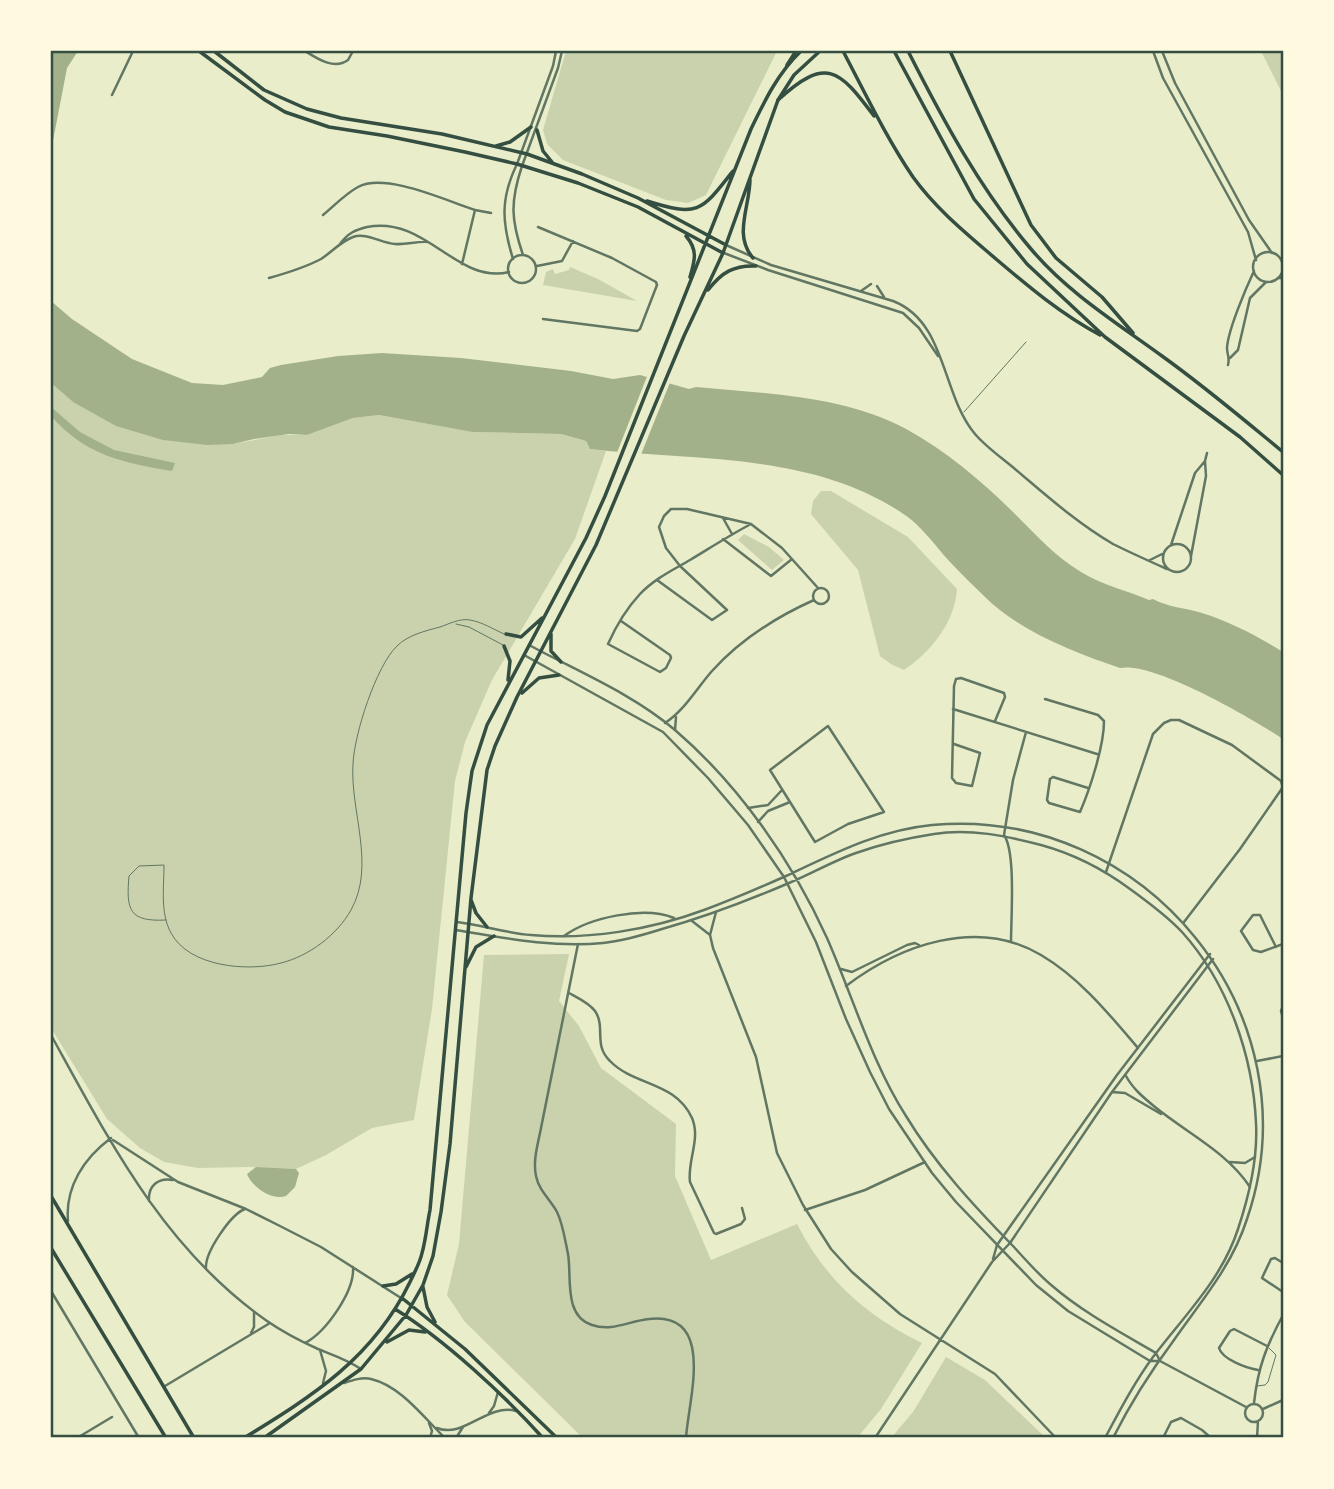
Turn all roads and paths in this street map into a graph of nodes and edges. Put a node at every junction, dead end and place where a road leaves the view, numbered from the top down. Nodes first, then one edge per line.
1 (133, 51) edge
2 (199, 51) edge
3 (214, 51) edge
4 (305, 51) edge
5 (353, 51) edge
6 (556, 51) edge
7 (562, 51) edge
8 (799, 51) edge
9 (820, 51) edge
10 (843, 51) edge
11 (894, 51) edge
12 (908, 51) edge
13 (951, 51) edge
14 (1153, 51) edge
15 (1162, 51) edge
16 (112, 95) dead end
17 (778, 100) junction
18 (882, 126) junction
19 (531, 127) junction
20 (537, 130) junction
21 (494, 146) junction
22 (521, 153) junction
23 (527, 154) junction
24 (553, 163) junction
25 (517, 164) junction
26 (737, 165) junction
27 (522, 166) junction
28 (750, 173) junction
29 (638, 198) junction
30 (475, 210) junction
31 (491, 213) dead end
32 (323, 215) dead end
33 (366, 227) junction
34 (538, 227) dead end
35 (410, 233) junction
36 (684, 234) junction
37 (365, 236) junction
38 (709, 237) junction
39 (573, 241) junction
40 (408, 243) junction
41 (432, 243) junction
42 (340, 244) junction
43 (705, 245) junction
44 (726, 245) junction
45 (723, 253) junction
46 (1272, 253) junction
47 (523, 255) junction
48 (753, 258) junction
49 (513, 259) junction
50 (1255, 260) junction
51 (1283, 262) edge
52 (463, 264) junction
53 (756, 266) junction
54 (535, 267) junction
55 (1254, 271) junction
56 (509, 272) junction
57 (269, 278) dead end
58 (1281, 278) edge
59 (1266, 282) junction
60 (871, 284) dead end
61 (877, 286) dead end
62 (858, 291) junction
63 (702, 296) junction
64 (871, 296) junction
65 (885, 298) junction
66 (682, 299) junction
67 (865, 300) junction
68 (875, 303) junction
69 (543, 318) dead end
70 (1135, 336) junction
71 (1104, 337) junction
72 (1026, 342) dead end
73 (938, 356) junction
74 (1230, 358) junction
75 (1228, 365) dead end
76 (962, 414) junction
77 (1283, 452) edge
78 (1207, 453) dead end
79 (1205, 461) junction
80 (1283, 475) edge
81 (723, 518) junction
82 (751, 524) junction
83 (732, 534) junction
84 (723, 539) junction
85 (1171, 545) junction
86 (1165, 551) junction
87 (1191, 556) junction
88 (793, 558) junction
89 (1150, 560) junction
90 (680, 566) junction
91 (1167, 569) junction
92 (657, 580) junction
93 (818, 588) junction
94 (814, 600) junction
95 (547, 612) junction
96 (621, 621) junction
97 (454, 623) junction
98 (553, 629) junction
99 (506, 634) joint
100 (528, 645) junction
101 (504, 646) joint
102 (541, 652) junction
103 (523, 655) junction
104 (536, 662) junction
105 (561, 662) junction
106 (559, 674) junction
107 (508, 685) junction
108 (517, 697) junction
109 (1045, 699) dead end
110 (954, 709) junction
111 (676, 717) junction
112 (995, 721) junction
113 (666, 723) junction
114 (675, 730) junction
115 (1026, 732) junction
116 (954, 744) junction
117 (1098, 755) junction
118 (1088, 788) junction
119 (782, 790) junction
120 (790, 802) junction
121 (748, 808) junction
122 (758, 822) junction
123 (1005, 826) junction
124 (1004, 835) junction
125 (1110, 863) junction
126 (1106, 872) junction
127 (793, 873) junction
128 (784, 877) junction
129 (797, 879) junction
130 (788, 884) junction
131 (471, 898) junction
132 (716, 912) junction
133 (674, 918) junction
134 (166, 920) junction
135 (692, 921) junction
136 (457, 922) junction
137 (1184, 922) junction
138 (468, 923) junction
139 (487, 927) junction
140 (456, 930) junction
141 (468, 932) junction
142 (710, 935) junction
143 (494, 936) junction
144 (564, 936) junction
145 (1011, 942) junction
146 (578, 944) junction
147 (1283, 944) edge
148 (919, 946) junction
149 (1276, 947) junction
150 (1210, 954) junction
151 (1213, 959) junction
152 (1204, 960) junction
153 (1208, 965) junction
154 (838, 967) junction
155 (465, 968) junction
156 (846, 986) junction
157 (569, 993) junction
158 (1283, 1006) edge
159 (1283, 1018) edge
160 (51, 1035) edge
161 (1138, 1048) junction
162 (1283, 1055) edge
163 (1257, 1061) junction
164 (1125, 1075) junction
165 (1112, 1092) junction
166 (1170, 1119) junction
167 (111, 1139) junction
168 (1255, 1157) junction
169 (925, 1162) junction
170 (1230, 1162) junction
171 (178, 1182) junction
172 (1250, 1187) junction
173 (51, 1196) edge
174 (150, 1204) junction
175 (741, 1208) dead end
176 (246, 1209) junction
177 (805, 1210) junction
178 (68, 1223) junction
179 (1003, 1236) junction
180 (1010, 1243) junction
181 (997, 1245) junction
182 (51, 1248) edge
183 (1003, 1252) junction
184 (992, 1262) junction
185 (1283, 1263) edge
186 (353, 1267) junction
187 (207, 1271) junction
188 (414, 1272) junction
189 (423, 1284) junction
190 (383, 1286) junction
191 (51, 1291) edge
192 (1283, 1292) edge
193 (402, 1298) junction
194 (412, 1305) junction
195 (395, 1309) junction
196 (254, 1311) junction
197 (405, 1315) junction
198 (1283, 1315) edge
199 (270, 1323) junction
200 (437, 1326) junction
201 (251, 1333) junction
202 (941, 1339) junction
203 (438, 1341) junction
204 (305, 1343) junction
205 (383, 1345) junction
206 (1267, 1346) junction
207 (320, 1350) junction
208 (1156, 1353) junction
209 (1160, 1360) junction
210 (1150, 1361) junction
211 (353, 1363) junction
212 (361, 1369) junction
213 (1258, 1370) junction
214 (344, 1383) junction
215 (1256, 1386) junction
216 (163, 1387) junction
217 (322, 1387) junction
218 (498, 1392) junction
219 (1283, 1400) edge
220 (1254, 1403) junction
221 (1247, 1407) junction
222 (1263, 1409) junction
223 (516, 1411) junction
224 (489, 1413) junction
225 (112, 1417) dead end
226 (1258, 1421) junction
227 (429, 1423) junction
228 (433, 1427) junction
229 (463, 1427) junction
230 (77, 1438) edge
231 (139, 1438) edge
232 (166, 1438) edge
233 (194, 1438) edge
234 (244, 1438) edge
235 (264, 1438) edge
236 (430, 1438) edge
237 (445, 1438) edge
238 (456, 1438) edge
239 (543, 1438) edge
240 (557, 1438) edge
241 (685, 1438) edge
242 (875, 1438) edge
243 (1056, 1438) edge
244 (1105, 1438) edge
245 (1113, 1438) edge
246 (1163, 1438) edge
247 (1211, 1438) edge
248 (1257, 1438) edge

1 - 16 street
2 - 25 main road
3 - 21 main road
4 - 5 street
6 - 19 street
7 - 20 street
8 - 26 main road
9 - 17 main road
10 - 18 main road
11 - 71 main road
12 - 70 main road
13 - 70 main road
14 - 50 street
15 - 46 street
17 - 18 main road
17 - 28 main road
18 - 71 main road
19 - 21 main road
19 - 22 street
20 - 23 street
20 - 24 main road
21 - 22 main road
22 - 23 main road
22 - 25 street
23 - 24 main road
23 - 27 street
24 - 29 main road
25 - 27 main road
25 - 49 street
26 - 29 main road
26 - 38 main road
27 - 36 main road
27 - 47 street
28 - 44 main road
28 - 48 main road
29 - 38 main road
30 - 31 street
30 - 32 street
30 - 52 street
33 - 35 street
33 - 37 street
33 - 42 street
34 - 39 street
35 - 40 street
35 - 41 street
36 - 43 main road
36 - 66 main road
37 - 40 street
37 - 42 street
38 - 43 main road
38 - 44 main road
39 - 54 street
39 - 69 street
40 - 41 street
41 - 52 street
42 - 57 street
43 - 45 main road
43 - 66 main road
44 - 45 main road
44 - 48 street
45 - 53 street
45 - 63 main road
46 - 50 street
46 - 51 street
47 - 49 street
47 - 54 street
48 - 62 street
49 - 56 street
50 - 55 street
51 - 58 street
52 - 56 street
53 - 63 main road
53 - 67 street
54 - 56 street
55 - 59 street
55 - 74 street
58 - 59 street
59 - 74 street
60 - 62 street
61 - 65 street
62 - 64 street
63 - 98 main road
64 - 65 street
64 - 67 street
64 - 68 street
65 - 73 street
66 - 95 main road
67 - 68 street
68 - 73 street
70 - 77 main road
71 - 80 main road
72 - 76 lane
73 - 76 street
74 - 75 street
76 - 89 street
78 - 79 street
79 - 85 street
79 - 87 street
81 - 82 street
81 - 83 street
81 - 90 street
82 - 83 street
82 - 88 street
83 - 84 street
84 - 88 street
84 - 90 street
85 - 86 street
85 - 87 street
86 - 89 street
86 - 91 street
87 - 91 street
88 - 93 street
89 - 91 street
90 - 92 street
90 - 92 street
92 - 96 street
93 - 94 street
93 - 94 street
94 - 111 street
95 - 99 main road
95 - 100 main road
96 - 96 street
97 - 99 lane
97 - 101 lane
97 - 134 lane
98 - 102 main road
98 - 105 main road
100 - 102 street
100 - 103 main road
101 - 107 main road
102 - 104 main road
102 - 105 street
103 - 104 street
103 - 107 main road
104 - 106 street
104 - 108 main road
105 - 113 street
106 - 108 main road
106 - 128 street
107 - 136 main road
108 - 131 main road
109 - 117 street
110 - 112 street
110 - 112 street
110 - 116 street
111 - 113 street
111 - 114 street
112 - 115 street
113 - 114 street
114 - 121 street
115 - 117 street
115 - 123 street
116 - 116 street
117 - 118 street
118 - 118 street
119 - 120 street
119 - 120 street
119 - 121 street
120 - 122 street
121 - 122 street
122 - 127 street
123 - 124 street
123 - 125 street
123 - 127 street
124 - 126 street
124 - 129 street
124 - 145 street
125 - 126 street
125 - 137 street
125 - 137 street
126 - 152 street
127 - 128 street
127 - 129 street
128 - 130 street
128 - 133 street
129 - 130 street
129 - 154 street
130 - 132 street
130 - 169 street
131 - 138 main road
131 - 139 main road
132 - 135 street
132 - 142 street
133 - 144 street
133 - 144 street
134 - 134 lane
135 - 142 street
135 - 146 street
136 - 138 street
136 - 140 main road
137 - 150 street
138 - 139 street
138 - 141 main road
139 - 144 street
140 - 141 street
140 - 188 main road
141 - 143 street
141 - 155 main road
142 - 177 street
143 - 146 street
143 - 155 main road
145 - 148 street
145 - 161 street
146 - 157 street
147 - 149 street
148 - 154 street
148 - 156 street
149 - 149 street
150 - 151 street
150 - 152 street
151 - 153 street
151 - 163 street
152 - 153 street
152 - 161 street
153 - 164 street
153 - 168 street
154 - 156 street
155 - 189 main road
156 - 179 street
157 - 175 street
157 - 241 street
158 - 159 street
160 - 167 street
161 - 179 street
162 - 163 street
163 - 209 street
164 - 165 street
164 - 166 street
165 - 166 street
165 - 180 street
166 - 170 street
167 - 171 street
167 - 174 street
167 - 178 street
168 - 170 street
168 - 172 street
169 - 177 street
169 - 181 street
170 - 172 street
171 - 174 street
171 - 176 street
172 - 208 street
173 - 178 main road
174 - 187 street
176 - 186 street
176 - 187 street
177 - 202 street
178 - 216 main road
179 - 180 street
179 - 181 street
180 - 183 street
180 - 208 street
181 - 183 street
181 - 184 street
182 - 232 main road
183 - 184 street
183 - 210 street
184 - 202 street
185 - 192 street
186 - 190 street
186 - 204 street
187 - 196 street
188 - 190 main road
188 - 193 main road
189 - 194 main road
189 - 200 main road
190 - 193 street
191 - 231 street
193 - 194 main road
193 - 195 main road
194 - 197 main road
194 - 200 main road
195 - 197 main road
195 - 211 main road
196 - 199 street
196 - 201 street
197 - 203 main road
197 - 205 main road
198 - 206 street
199 - 201 street
199 - 204 street
200 - 240 main road
201 - 216 street
202 - 242 street
202 - 243 street
203 - 205 main road
203 - 218 main road
204 - 207 street
205 - 212 main road
206 - 213 street
206 - 213 street
206 - 215 lane
207 - 211 street
207 - 217 street
208 - 209 street
208 - 210 street
209 - 210 street
209 - 221 street
209 - 245 street
210 - 244 street
211 - 212 street
211 - 217 main road
212 - 214 main road
213 - 215 street
214 - 227 street
214 - 235 main road
215 - 220 street
216 - 233 main road
217 - 234 main road
218 - 223 main road
218 - 224 street
219 - 222 street
220 - 221 street
220 - 222 street
221 - 226 street
222 - 226 street
223 - 224 street
223 - 239 main road
224 - 229 street
225 - 230 street
226 - 248 street
227 - 228 street
227 - 236 street
228 - 229 street
228 - 237 street
229 - 238 street
246 - 247 street

